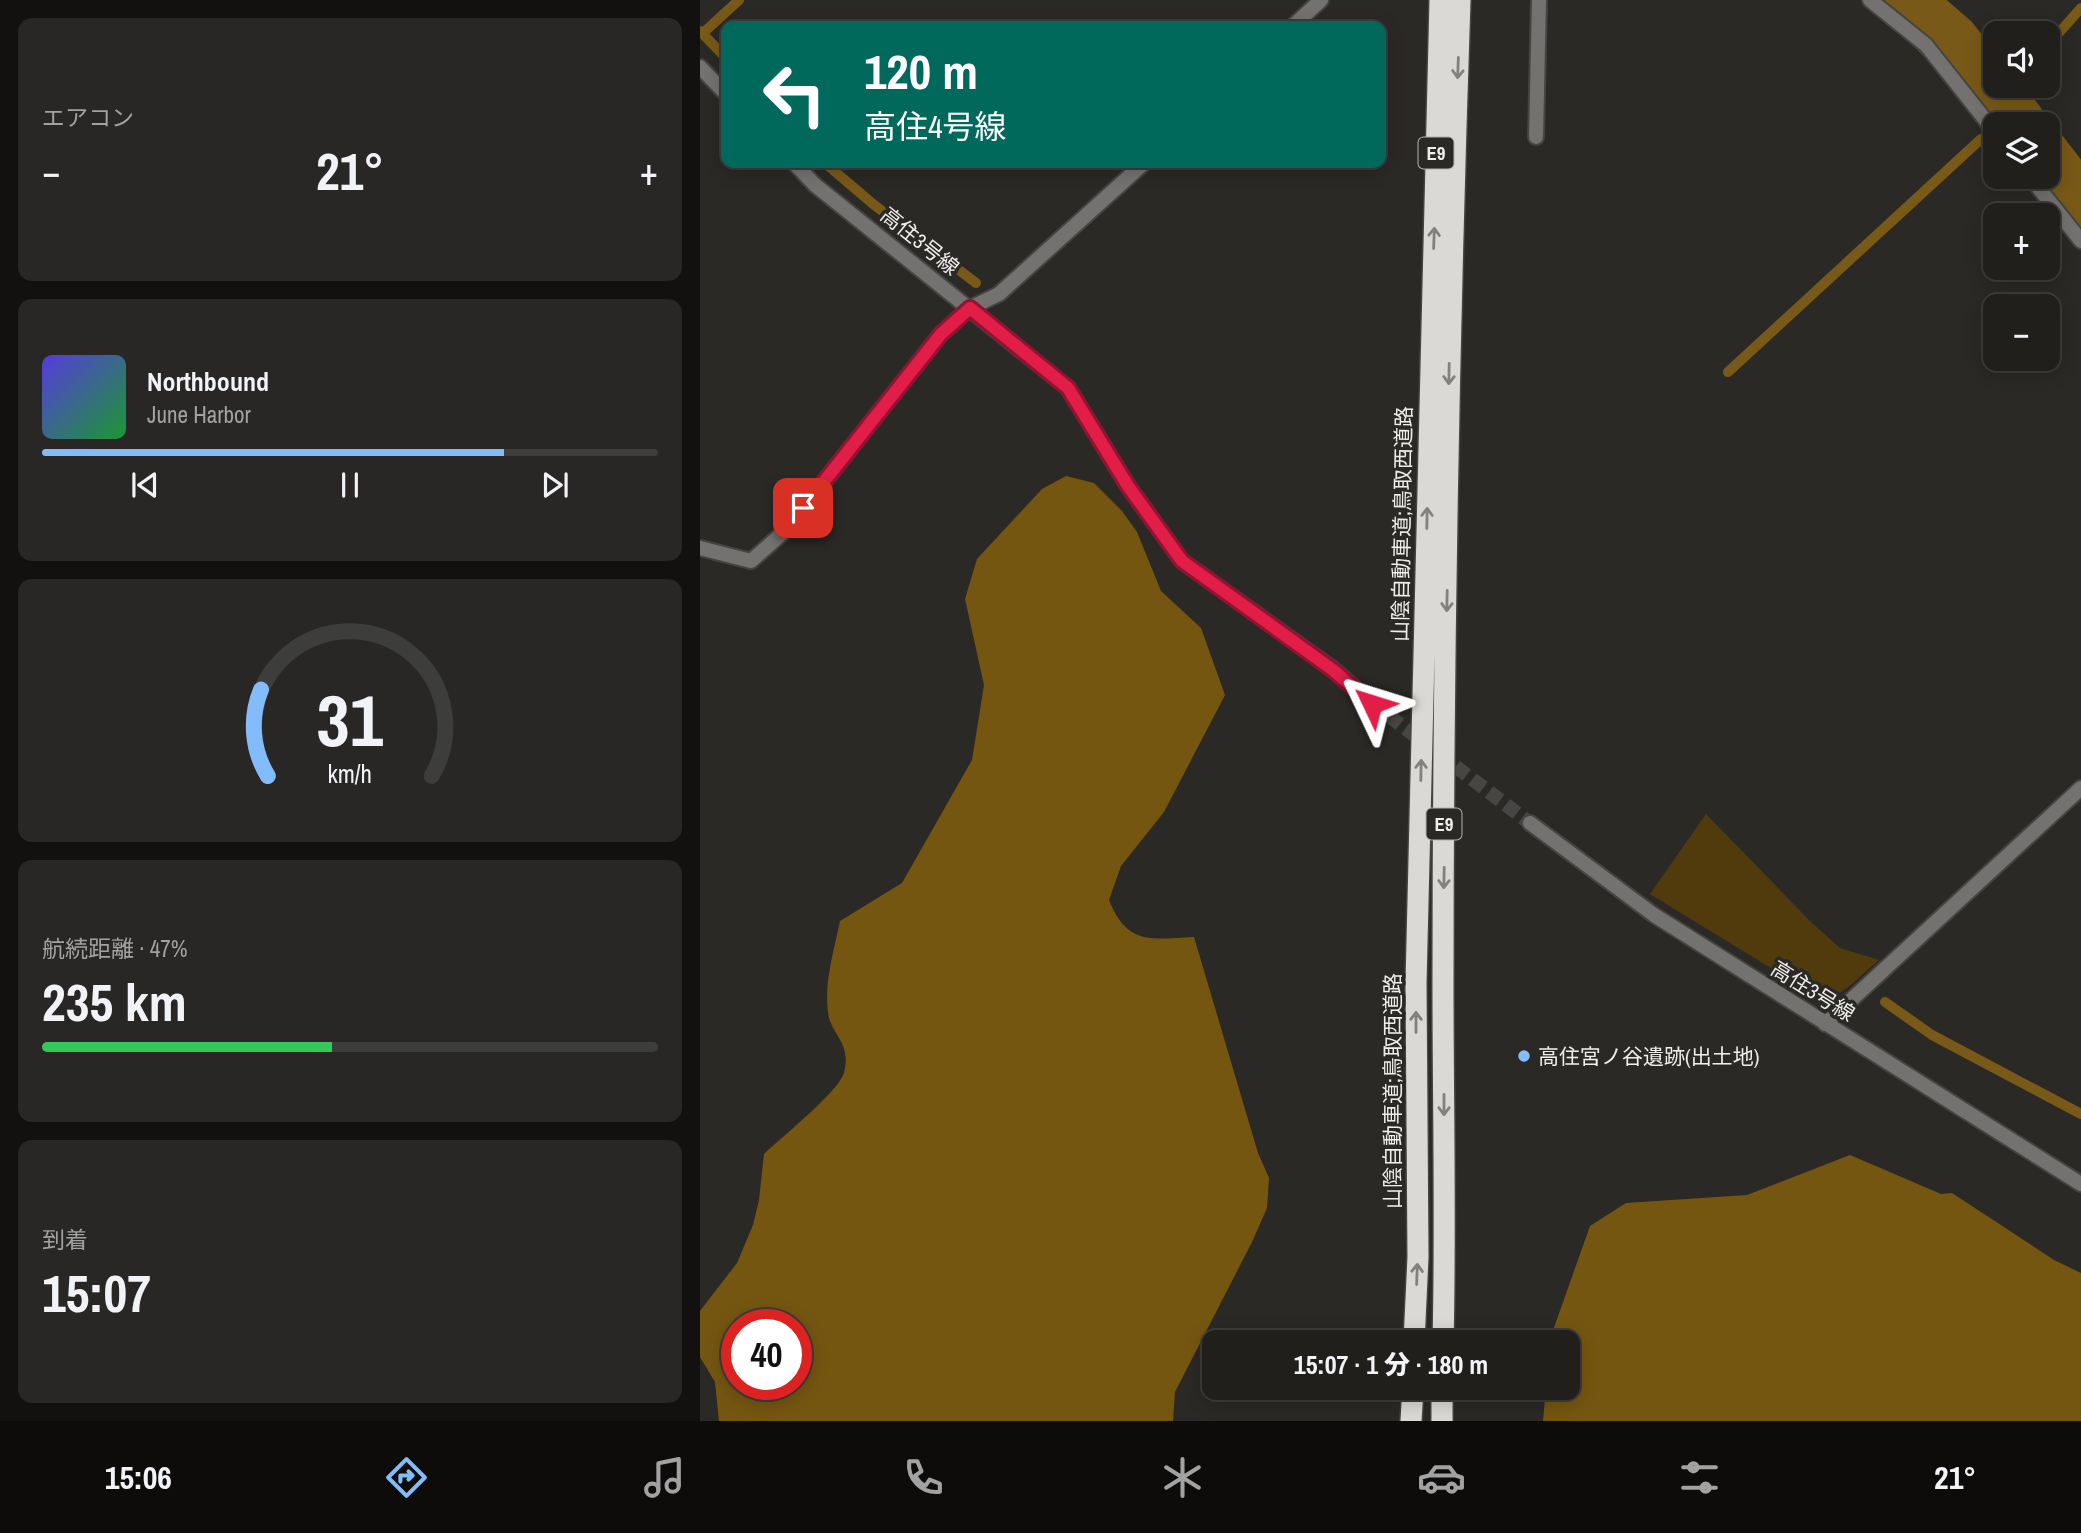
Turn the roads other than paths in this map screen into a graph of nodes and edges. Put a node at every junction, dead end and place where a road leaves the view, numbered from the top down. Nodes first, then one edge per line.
1 (1321, 0) edge
2 (1440, 0) edge
3 (1460, 0) edge
4 (1539, 0) edge
5 (1870, 0) edge
6 (1298, 21) edge
7 (700, 67) edge
8 (721, 89) edge
9 (1983, 117) edge
10 (1536, 137) dead end
11 (799, 168) edge
12 (1138, 168) edge
13 (2040, 189) edge
14 (2081, 241) edge
15 (1441, 306) junction
16 (970, 308) junction
17 (700, 548) edge
18 (1372, 704) tunnel mouth
19 (2081, 788) edge
20 (1530, 823) tunnel mouth
21 (1825, 1024) junction
22 (2081, 1184) edge
23 (1415, 1330) edge
24 (1443, 1330) edge
25 (1412, 1400) edge
26 (1442, 1400) edge
27 (1411, 1421) edge
28 (1442, 1421) edge

1 - 6 street
15 -> 2 highway, 山陰自動車道;鳥取西道路 / E9
3 -> 15 highway, 山陰自動車道;鳥取西道路 / E9
4 - 10 street
5 - 9 street
7 - 8 street
11 - 16 street, 高住3号線
12 - 16 street
13 - 14 street
23 -> 15 highway, 山陰自動車道;鳥取西道路 / E9
15 -> 24 highway, 山陰自動車道;鳥取西道路 / E9
16 - 17 street
16 - 18 street, 高住3号線
19 - 21 street
20 - 21 street, 高住3号線
21 - 22 street, 高住3号線
25 - 27 highway
26 - 28 highway

